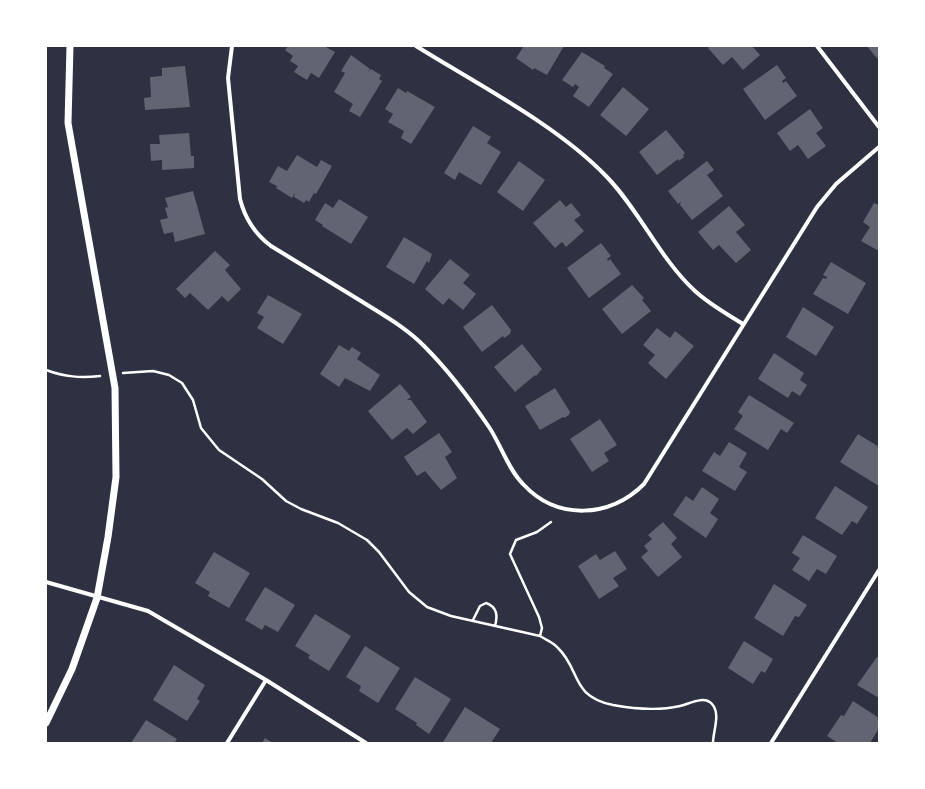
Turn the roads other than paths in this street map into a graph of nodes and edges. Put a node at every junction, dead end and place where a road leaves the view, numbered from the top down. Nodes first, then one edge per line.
1 (70, 46) edge
2 (232, 46) edge
3 (416, 46) edge
4 (817, 46) edge
5 (879, 127) edge
6 (879, 147) edge
7 (743, 324) junction
8 (879, 570) edge
9 (46, 582) edge
10 (97, 598) junction
11 (266, 680) junction
12 (46, 724) edge
13 (227, 743) edge
14 (366, 743) edge
15 (771, 743) edge

1 - 10 street
2 - 7 street
3 - 7 street
4 - 5 street
6 - 7 street
8 - 15 street
9 - 10 street
10 - 11 street
10 - 12 street
11 - 13 street
11 - 14 street

